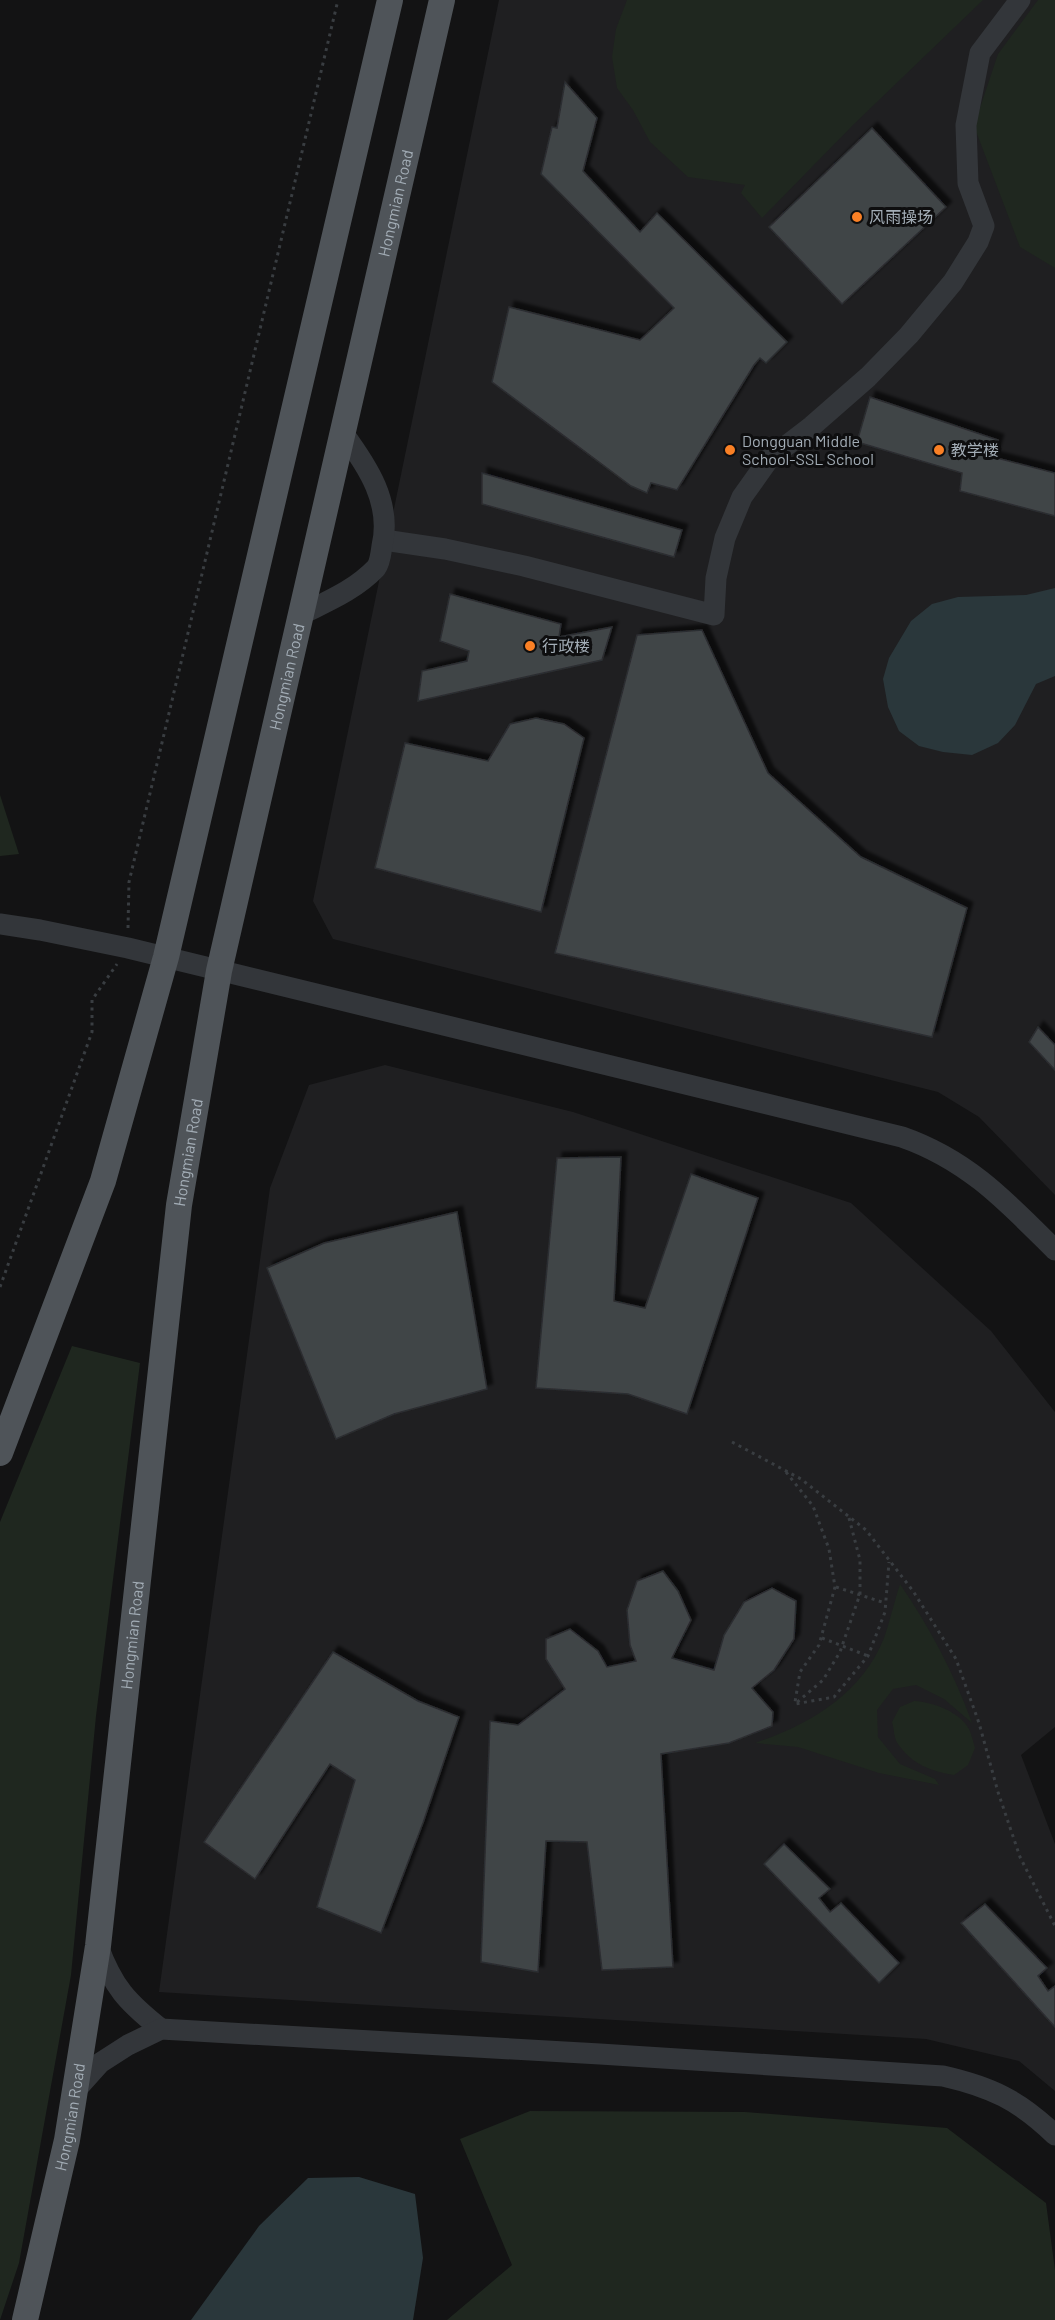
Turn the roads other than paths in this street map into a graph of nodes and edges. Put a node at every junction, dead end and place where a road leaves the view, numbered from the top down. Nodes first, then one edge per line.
1 (390, 0) edge
2 (442, 0) edge
3 (1020, 0) edge
4 (343, 433) junction
5 (384, 540) junction
6 (302, 614) junction
7 (0, 924) edge
8 (166, 957) junction
9 (219, 971) junction
10 (1055, 1250) edge
11 (0, 1453) edge
12 (98, 1946) junction
13 (161, 2029) junction
14 (75, 2092) junction
15 (1055, 2134) edge
16 (25, 2320) edge

1 - 8 main road
2 - 4 main road, Hongmian Road
3 - 5 street
4 - 5 street
4 - 6 main road, Hongmian Road
5 - 6 street
6 - 9 main road, Hongmian Road
7 - 8 street
8 - 9 street
8 - 11 main road
9 - 10 street
9 - 12 main road, Hongmian Road
12 - 13 street
12 - 14 main road, Hongmian Road
13 - 14 street
13 - 15 street
14 - 16 main road, Hongmian Road

